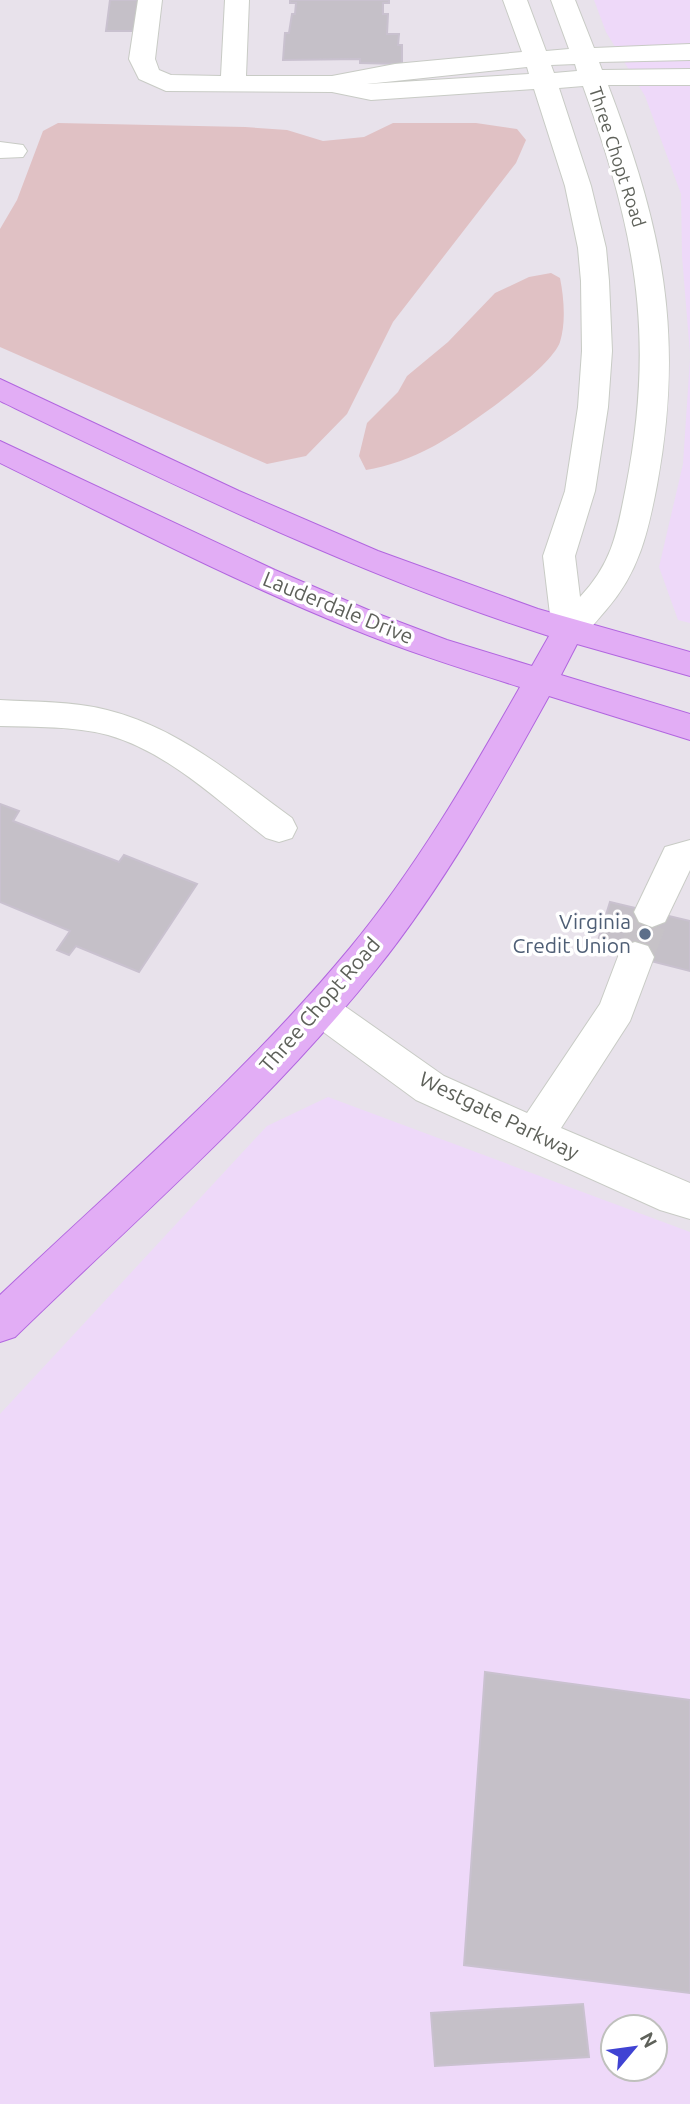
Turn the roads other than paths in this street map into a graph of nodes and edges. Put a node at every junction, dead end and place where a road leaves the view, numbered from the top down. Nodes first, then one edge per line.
1 (150, 0) edge
2 (237, 0) edge
3 (515, 0) edge
4 (563, 0) edge
5 (690, 52) edge
6 (587, 66) junction
7 (540, 69) junction
8 (690, 76) edge
9 (233, 83) junction
10 (0, 389) edge
11 (0, 451) edge
12 (568, 631) junction
13 (690, 664) edge
14 (540, 682) junction
15 (0, 713) edge
16 (690, 727) edge
17 (279, 828) dead end
18 (690, 854) edge
19 (652, 912) tunnel mouth
20 (635, 957) tunnel mouth
21 (320, 1009) junction
22 (535, 1135) junction
23 (690, 1201) edge
24 (0, 1323) edge

1 - 9 street
2 - 9 street
3 - 7 street
4 - 6 street, Three Chopt Road
5 - 6 street
6 - 7 street
6 - 8 street
6 - 12 street, Three Chopt Road
7 - 9 street
7 - 12 street
10 - 12 main road
11 - 14 main road, Lauderdale Drive
12 - 13 main road
12 - 14 main road, Three Chopt Road
14 - 16 main road, Lauderdale Drive
14 - 21 main road, Three Chopt Road
15 - 17 street
18 - 19 street
20 - 22 street
21 - 22 street, Westgate Parkway
21 - 24 main road, Three Chopt Road
22 - 23 street, Westgate Parkway

